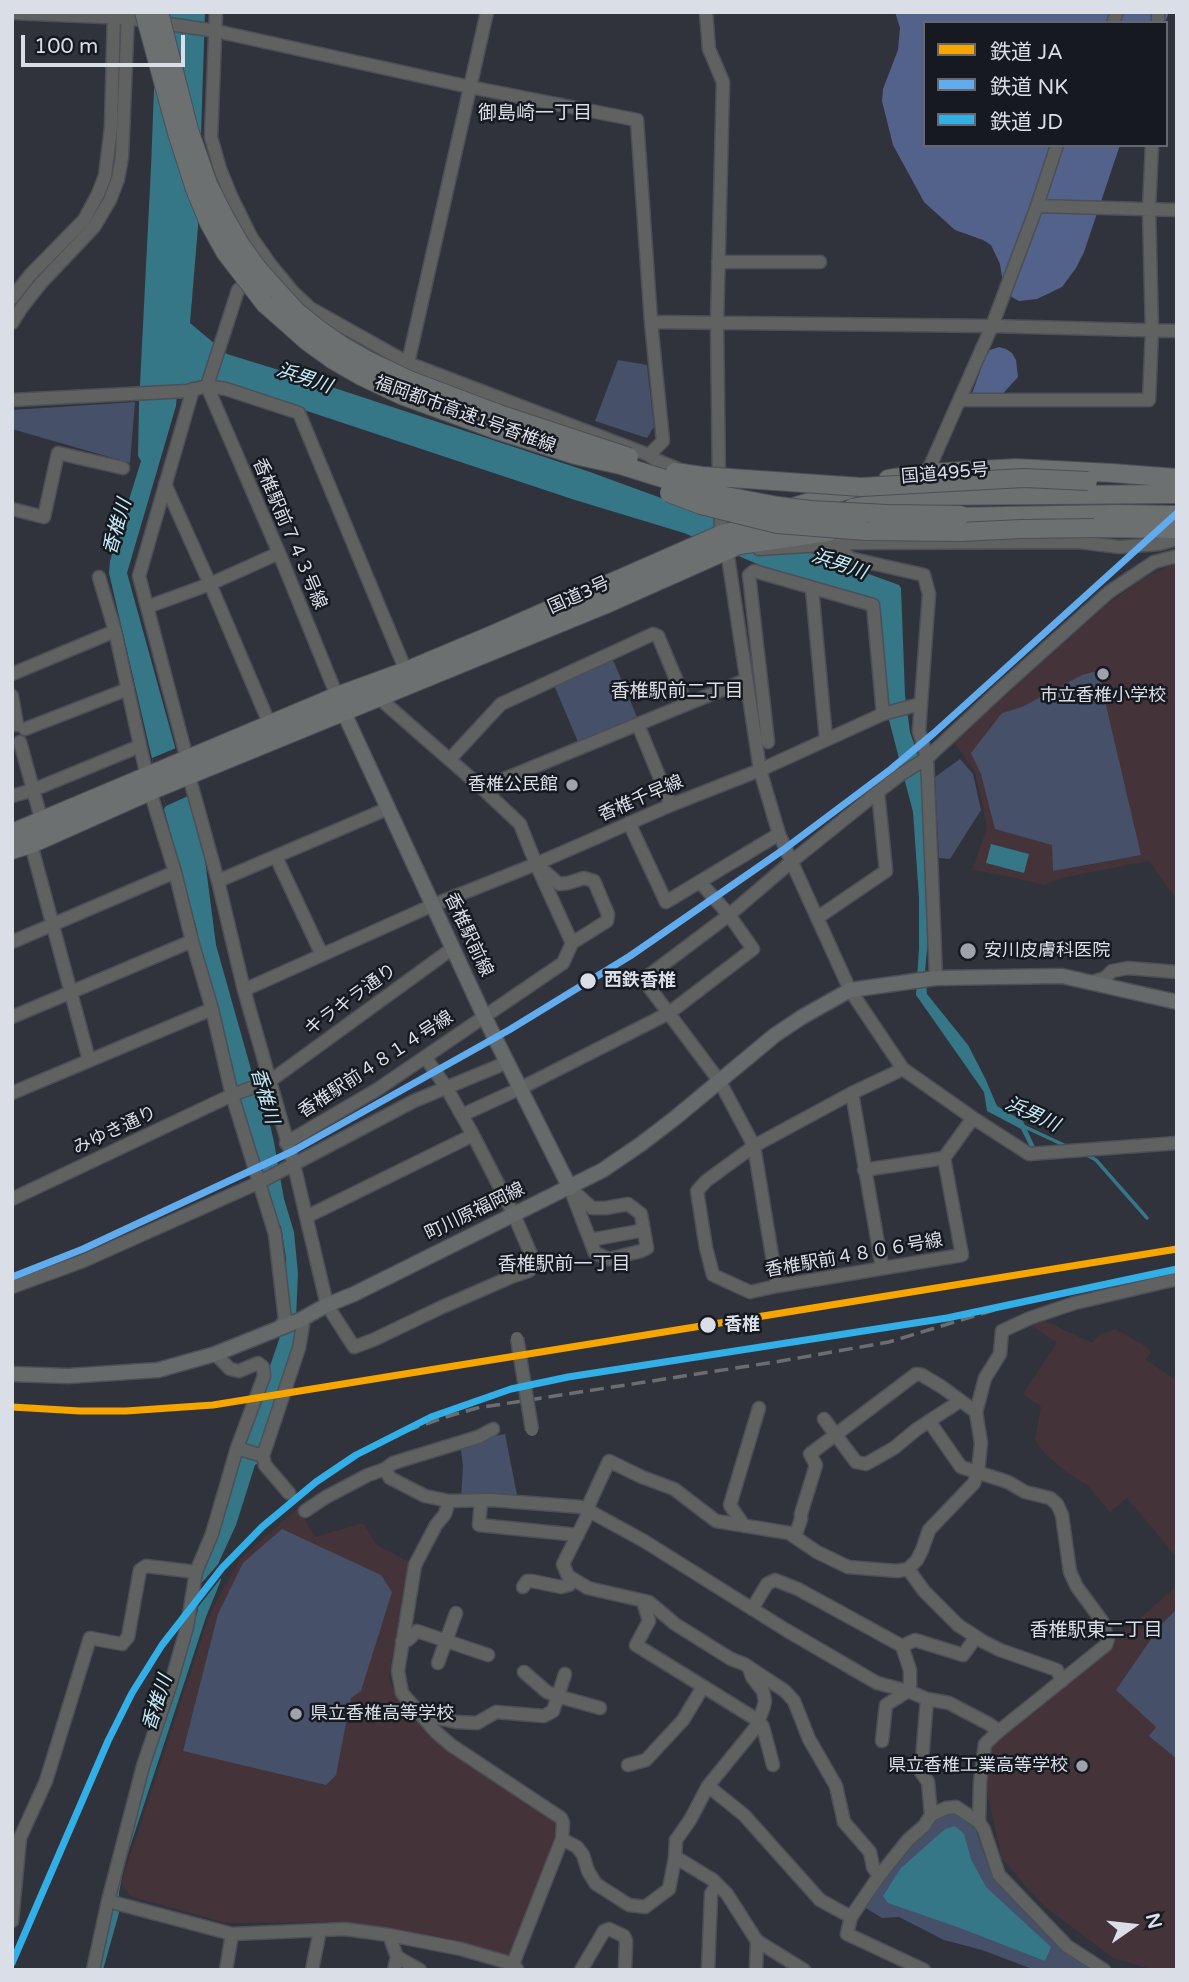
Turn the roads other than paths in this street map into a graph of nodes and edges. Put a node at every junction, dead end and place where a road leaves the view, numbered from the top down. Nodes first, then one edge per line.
1 (216, 12) edge
2 (487, 12) edge
3 (706, 12) edge
4 (12, 13) edge
5 (134, 15) edge
6 (216, 30) junction
7 (470, 88) junction
8 (1056, 147) edge
9 (1152, 147) edge
10 (1037, 206) junction
11 (1149, 209) junction
12 (1177, 210) edge
13 (718, 262) junction
14 (820, 262) dead end
15 (270, 264) junction
16 (12, 299) edge
17 (651, 322) junction
18 (12, 323) edge
19 (717, 323) junction
20 (992, 326) junction
21 (1152, 331) junction
22 (1177, 331) edge
23 (408, 363) junction
24 (206, 386) junction
25 (190, 390) junction
26 (12, 400) edge
27 (960, 400) junction
28 (575, 455) junction
29 (649, 455) junction
30 (123, 468) dead end
31 (675, 472) junction
32 (927, 473) junction
33 (1177, 478) edge
34 (165, 484) junction
35 (719, 486) junction
36 (1177, 486) edge
37 (1177, 494) edge
38 (1177, 503) edge
39 (12, 509) edge
40 (961, 509) junction
41 (1177, 513) edge
42 (750, 523) junction
43 (1177, 529) edge
44 (723, 535) junction
45 (1177, 539) edge
46 (785, 543) junction
47 (839, 545) junction
48 (279, 553) junction
49 (1177, 556) edge
50 (99, 577) dead end
51 (210, 584) junction
52 (812, 589) junction
53 (147, 607) junction
54 (115, 631) junction
55 (406, 671) junction
56 (12, 674) edge
57 (747, 680) junction
58 (128, 689) junction
59 (12, 696) edge
60 (379, 698) junction
61 (686, 703) junction
62 (340, 704) junction
63 (920, 704) junction
64 (883, 714) junction
65 (270, 724) junction
66 (638, 725) junction
67 (18, 727) edge
68 (826, 738) junction
69 (16, 742) edge
70 (768, 742) dead end
71 (140, 746) junction
72 (927, 758) junction
73 (450, 759) junction
74 (188, 768) junction
75 (760, 769) junction
76 (148, 784) junction
77 (482, 788) junction
78 (33, 790) junction
79 (878, 792) junction
80 (12, 796) edge
81 (671, 805) junction
82 (389, 808) junction
83 (43, 822) junction
84 (629, 823) junction
85 (12, 833) edge
86 (779, 834) junction
87 (31, 844) junction
88 (12, 850) edge
89 (276, 857) junction
90 (791, 862) junction
91 (536, 864) junction
92 (175, 872) junction
93 (218, 881) junction
94 (699, 882) junction
95 (433, 905) junction
96 (729, 915) junction
97 (817, 918) junction
98 (52, 925) junction
99 (192, 941) junction
100 (12, 942) edge
101 (572, 943) junction
102 (453, 948) junction
103 (322, 955) junction
104 (1177, 972) edge
105 (933, 979) junction
106 (1092, 982) junction
107 (244, 990) junction
108 (850, 990) junction
109 (70, 994) junction
110 (1177, 1002) edge
111 (212, 1009) junction
112 (669, 1013) junction
113 (484, 1016) junction
114 (12, 1017) edge
115 (425, 1057) junction
116 (89, 1059) junction
117 (508, 1062) junction
118 (903, 1069) junction
119 (720, 1082) junction
120 (264, 1083) junction
121 (446, 1087) junction
122 (521, 1088) junction
123 (12, 1093) edge
124 (852, 1093) junction
125 (235, 1094) junction
126 (462, 1115) junction
127 (972, 1118) junction
128 (473, 1135) junction
129 (286, 1143) junction
130 (1177, 1143) edge
131 (754, 1146) junction
132 (944, 1157) junction
133 (294, 1164) junction
134 (864, 1170) junction
135 (260, 1182) junction
136 (570, 1188) junction
137 (12, 1199) edge
138 (514, 1215) junction
139 (306, 1217) junction
140 (644, 1230) junction
141 (590, 1240) junction
142 (882, 1267) junction
143 (1177, 1279) edge
144 (777, 1286) junction
145 (12, 1287) edge
146 (327, 1305) junction
147 (300, 1320) junction
148 (277, 1329) junction
149 (517, 1338) dead end
150 (215, 1354) junction
151 (12, 1374) edge
152 (960, 1401) junction
153 (759, 1408) dead end
154 (976, 1412) junction
155 (824, 1419) dead end
156 (929, 1421) junction
157 (493, 1429) dead end
158 (532, 1430) dead end
159 (835, 1434) junction
160 (237, 1448) junction
161 (263, 1456) junction
162 (385, 1469) junction
163 (978, 1471) junction
164 (289, 1493) tunnel mouth
165 (449, 1501) junction
166 (481, 1501) junction
167 (305, 1511) dead end
168 (588, 1511) junction
169 (744, 1526) junction
170 (578, 1535) junction
171 (794, 1537) junction
172 (908, 1569) junction
173 (196, 1572) junction
174 (573, 1579) junction
175 (523, 1587) dead end
176 (643, 1601) junction
177 (752, 1609) junction
178 (456, 1613) dead end
179 (976, 1637) junction
180 (446, 1639) junction
181 (402, 1641) junction
182 (902, 1647) junction
183 (488, 1655) dead end
184 (438, 1663) dead end
185 (749, 1668) junction
186 (524, 1672) dead end
187 (565, 1674) dead end
188 (1062, 1681) junction
189 (703, 1687) junction
190 (908, 1691) junction
191 (556, 1696) junction
192 (927, 1699) junction
193 (600, 1708) dead end
194 (426, 1721) junction
195 (758, 1721) junction
196 (999, 1731) junction
197 (882, 1741) dead end
198 (628, 1765) dead end
199 (773, 1765) dead end
200 (708, 1786) junction
201 (932, 1815) junction
202 (979, 1822) junction
203 (562, 1839) junction
204 (675, 1858) junction
205 (879, 1876) junction
206 (717, 1885) junction
207 (108, 1901) junction
208 (851, 1917) junction
209 (12, 1921) edge
210 (320, 1930) junction
211 (232, 1934) junction
212 (389, 1935) junction
213 (757, 1941) junction
214 (396, 1964) edge
215 (515, 1967) edge
216 (93, 1970) edge
217 (226, 1970) edge
218 (312, 1970) edge
219 (420, 1970) edge
220 (581, 1970) edge
221 (625, 1970) edge
222 (708, 1970) edge
223 (756, 1970) edge
224 (803, 1970) edge
225 (925, 1970) edge
226 (1104, 1970) edge

1 - 6 street
2 - 7 street
3 - 13 street
4 - 5 street
5 - 6 street
5 - 16 street
5 - 18 street
5 - 28 highway, 福岡都市高速1号香椎線, bridge
5 - 31 highway, 福岡都市高速1号香椎線, bridge
6 - 7 street
6 - 15 street
7 - 17 street
7 - 23 street
8 - 10 street
9 - 11 street
10 - 11 street
10 - 20 street
11 - 12 street
11 - 21 street
13 - 14 street
13 - 19 street
15 - 23 street
15 - 24 street
17 - 19 street
17 - 29 street
19 - 20 street
19 - 35 street
20 - 21 street
20 - 27 street
21 - 22 street
21 - 27 street
23 - 29 street
24 - 25 street
24 - 48 street, 香椎駅前７４３号線
24 - 55 street
25 - 26 street
25 - 34 street
27 - 32 street
28 - 40 highway, 福岡都市高速1号香椎線, bridge
28 - 43 highway, bridge
29 - 35 street
30 - 39 street
31 - 36 highway, bridge
31 - 40 highway, 福岡都市高速1号香椎線, bridge
32 - 33 highway, 国道495号
32 - 42 highway, 国道495号
34 - 51 street
34 - 53 street
35 - 44 street
37 - 42 highway, 国道3号
38 - 40 highway
40 - 41 highway
41 - 46 highway, 国道3号
42 - 44 highway, 国道3号
44 - 46 highway, 国道3号
44 - 55 highway, 国道3号
44 - 57 street
44 - 60 highway, 国道3号
45 - 47 street
46 - 47 street
47 - 63 street
48 - 51 street
48 - 62 street, 香椎駅前７４３号線
49 - 72 street
50 - 54 street
51 - 53 street
51 - 65 street
52 - 64 street
52 - 68 street
52 - 70 street
53 - 74 street
54 - 56 street
54 - 58 street
55 - 62 highway, 国道3号
57 - 61 street
57 - 75 street
58 - 67 street
58 - 71 street
59 - 67 street
60 - 62 highway, 国道3号
60 - 73 street
61 - 66 street
61 - 73 street
62 - 65 highway, 国道3号
62 - 74 highway, 国道3号
62 - 82 main road, 香椎駅前線
63 - 64 street, 香椎千早線
63 - 72 street
64 - 68 street, 香椎千早線
65 - 74 highway, 国道3号
66 - 77 street
66 - 81 street
67 - 69 street
68 - 75 street, 香椎千早線
69 - 78 street
71 - 76 street
71 - 78 street
72 - 79 street
72 - 105 street
73 - 77 street
74 - 76 highway, 国道3号
74 - 93 street
75 - 81 street, 香椎千早線
75 - 86 street
76 - 83 highway, 国道3号
76 - 87 highway, 国道3号
76 - 92 street
77 - 91 street
78 - 80 street
78 - 83 street
79 - 90 street
79 - 97 street
81 - 84 street, 香椎千早線
82 - 89 street
82 - 95 main road, 香椎駅前線
83 - 85 highway, 国道3号
84 - 91 street, 香椎千早線
84 - 94 street
86 - 90 street
86 - 94 street
87 - 88 highway, 国道3号
87 - 98 street
89 - 93 street
89 - 103 street
90 - 96 street
90 - 97 street
91 - 95 street, 香椎千早線
91 - 101 street
91 - 101 street
92 - 98 street
92 - 99 street
93 - 107 street
94 - 96 street
95 - 102 main road, 香椎駅前線
95 - 103 street, 香椎千早線
96 - 112 street
96 - 112 street
97 - 108 street
98 - 100 street
98 - 109 street
99 - 109 street
99 - 111 street
101 - 113 street, 香椎駅前４８１４号線
102 - 113 main road, 香椎駅前線
102 - 120 street, キラキラ通り
103 - 107 street, 香椎千早線
104 - 106 street
105 - 106 main road
105 - 108 main road, 町川原福岡線
106 - 110 main road
107 - 120 street
108 - 118 street
108 - 119 main road, 町川原福岡線
109 - 114 street
109 - 116 street
111 - 116 street
111 - 125 street
112 - 119 street
112 - 122 street
113 - 115 street, 香椎駅前４８１４号線
113 - 117 main road, 香椎駅前線
115 - 121 street
115 - 129 street, 香椎駅前４８１４号線
116 - 123 street
117 - 121 street
117 - 122 main road, 香椎駅前線
118 - 124 street
118 - 127 street
119 - 131 street
119 - 136 main road, 町川原福岡線
120 - 125 street, キラキラ通り
120 - 129 street
121 - 126 street
121 - 133 street
122 - 126 street
122 - 136 main road, 香椎駅前線
124 - 131 street
124 - 134 street
125 - 135 street
125 - 137 street, みゆき通り
126 - 128 street
127 - 130 street
127 - 132 street
128 - 138 street
128 - 139 street
129 - 133 street
131 - 144 street
131 - 144 street, 香椎駅前４８０６号線
132 - 134 street
132 - 142 street, 香椎駅前４８０６号線
133 - 135 street
133 - 139 street
134 - 142 street
135 - 145 street
135 - 148 street
136 - 138 main road, 町川原福岡線
136 - 140 street
136 - 141 street
138 - 146 main road, 町川原福岡線
138 - 146 street
139 - 146 street
140 - 141 street
140 - 141 street
142 - 144 street, 香椎駅前４８０６号線
143 - 154 street
146 - 147 main road, 町川原福岡線
147 - 148 main road, 町川原福岡線
147 - 161 street
148 - 150 main road, 町川原福岡線
149 - 158 street, bridge
150 - 151 main road, 町川原福岡線
150 - 160 street
152 - 154 street
152 - 156 street
152 - 159 street
153 - 169 street
154 - 163 street
155 - 159 street
156 - 159 street
156 - 163 street
157 - 162 street
159 - 171 street
160 - 161 street
160 - 173 street
161 - 164 street
162 - 165 street
162 - 167 street
163 - 172 street
163 - 188 street
165 - 166 street
165 - 181 street
166 - 168 street
166 - 170 street
168 - 169 street
168 - 170 street
168 - 177 street
169 - 171 street
170 - 174 street
171 - 172 street
172 - 179 street
173 - 207 street
173 - 209 street
174 - 175 street
174 - 176 street
176 - 185 street
176 - 189 street
177 - 182 street
177 - 190 street
178 - 180 street
179 - 182 street
179 - 188 street
180 - 181 street
180 - 183 street
180 - 184 street
181 - 194 street
182 - 190 street
185 - 195 street
185 - 205 street
186 - 191 street
187 - 191 street
188 - 196 street
189 - 195 street
189 - 198 street
190 - 192 street
190 - 197 street
191 - 193 street
191 - 194 street
192 - 196 street
192 - 201 street
194 - 203 street
195 - 199 street
195 - 200 street
196 - 202 street
200 - 204 street
200 - 208 street
201 - 202 street
201 - 205 street
202 - 226 street
203 - 204 street
203 - 215 street
204 - 206 street
205 - 208 street
206 - 213 street
206 - 222 street
207 - 211 street
207 - 216 street
208 - 225 street
210 - 211 street
210 - 212 street
210 - 218 street
211 - 217 street
212 - 214 street
212 - 215 street
213 - 223 street
213 - 224 street
214 - 219 street
220 - 221 street

